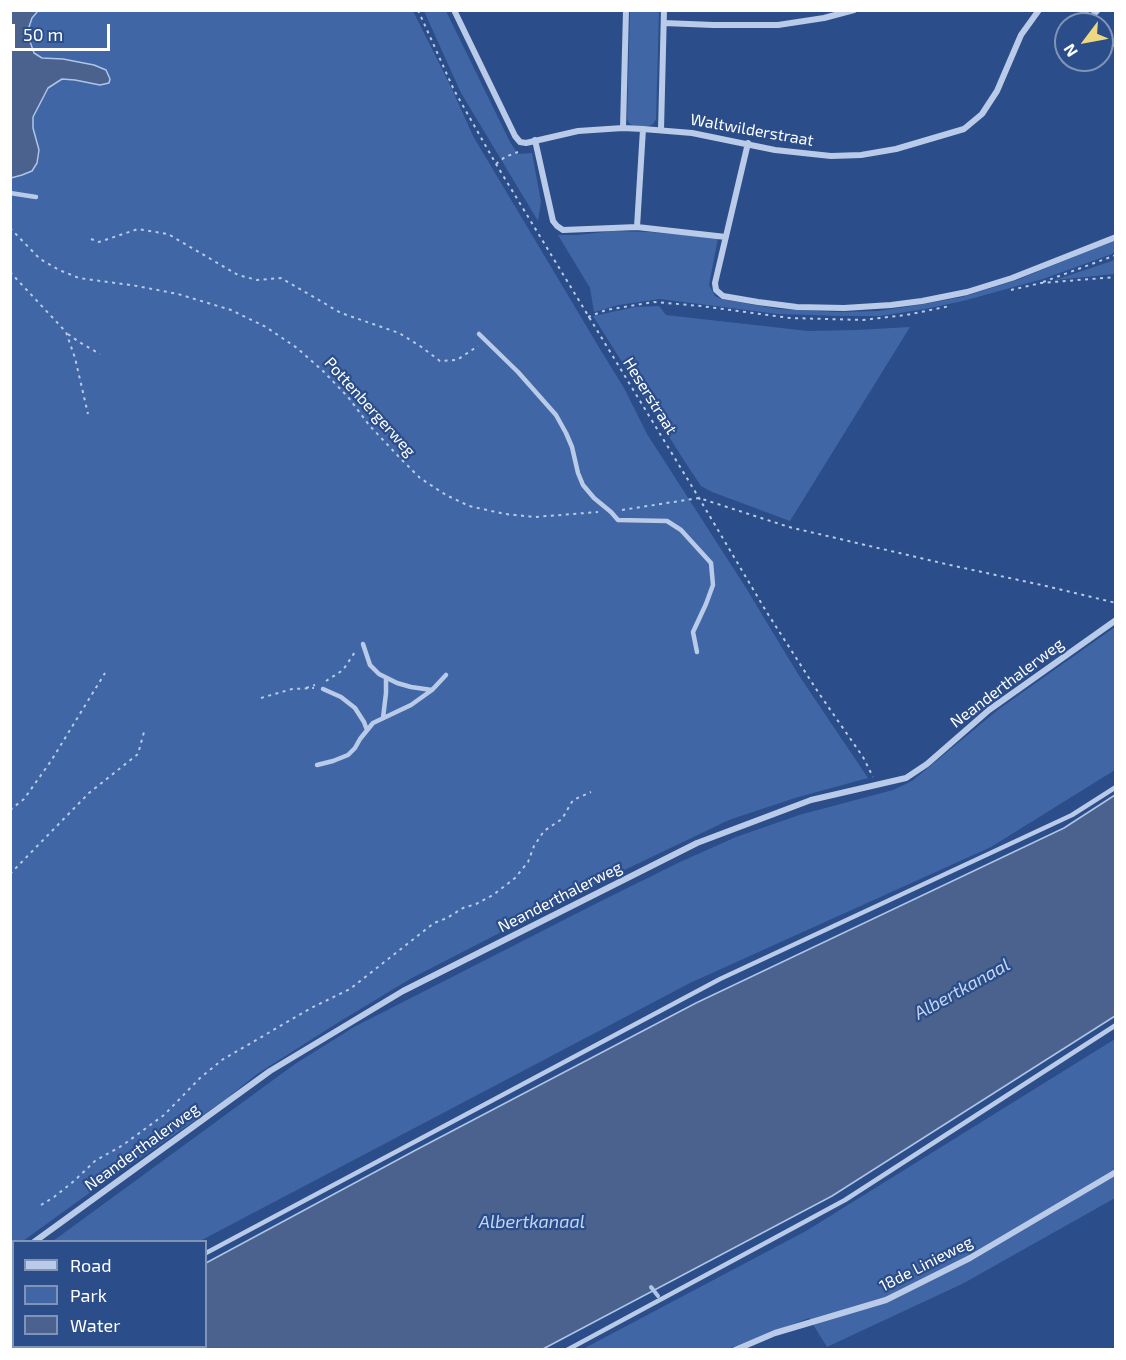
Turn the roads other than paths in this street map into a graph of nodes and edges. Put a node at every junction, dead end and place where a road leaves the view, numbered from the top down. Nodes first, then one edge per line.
1 (454, 10) edge
2 (626, 10) edge
3 (664, 10) edge
4 (854, 10) edge
5 (1039, 10) edge
6 (664, 23) junction
7 (623, 128) junction
8 (643, 129) junction
9 (660, 130) junction
10 (535, 140) junction
11 (748, 143) junction
12 (10, 193) edge
13 (36, 197) dead end
14 (637, 227) junction
15 (726, 237) junction
16 (1116, 237) edge
17 (479, 334) dead end
18 (1116, 620) edge
19 (363, 644) road end
20 (697, 652) dead end
21 (446, 675) dead end
22 (386, 678) junction
23 (323, 689) road end
24 (432, 690) junction
25 (383, 718) junction
26 (366, 730) junction
27 (317, 765) dead end
28 (1116, 787) edge
29 (1116, 1025) edge
30 (1116, 1172) edge
31 (37, 1240) edge
32 (207, 1252) edge
33 (567, 1350) edge
34 (735, 1350) edge

1 - 10 street
2 - 7 street
3 - 6 street
4 - 6 street
5 - 11 street, Waltwilderstraat
6 - 9 street
7 - 8 street, Waltwilderstraat
7 - 10 street, Waltwilderstraat
8 - 9 street, Waltwilderstraat
8 - 14 street
9 - 11 street, Waltwilderstraat
10 - 14 street
11 - 15 street
12 - 13 lane
14 - 15 street
15 - 16 street
17 - 20 lane
18 - 31 street, Neanderthalerweg
19 - 22 lane
21 - 24 lane
22 - 24 lane
22 - 25 lane
23 - 26 lane
24 - 25 lane
25 - 26 lane
26 - 27 lane
28 - 32 lane
29 - 33 lane
30 - 34 street, 18de Linieweg

